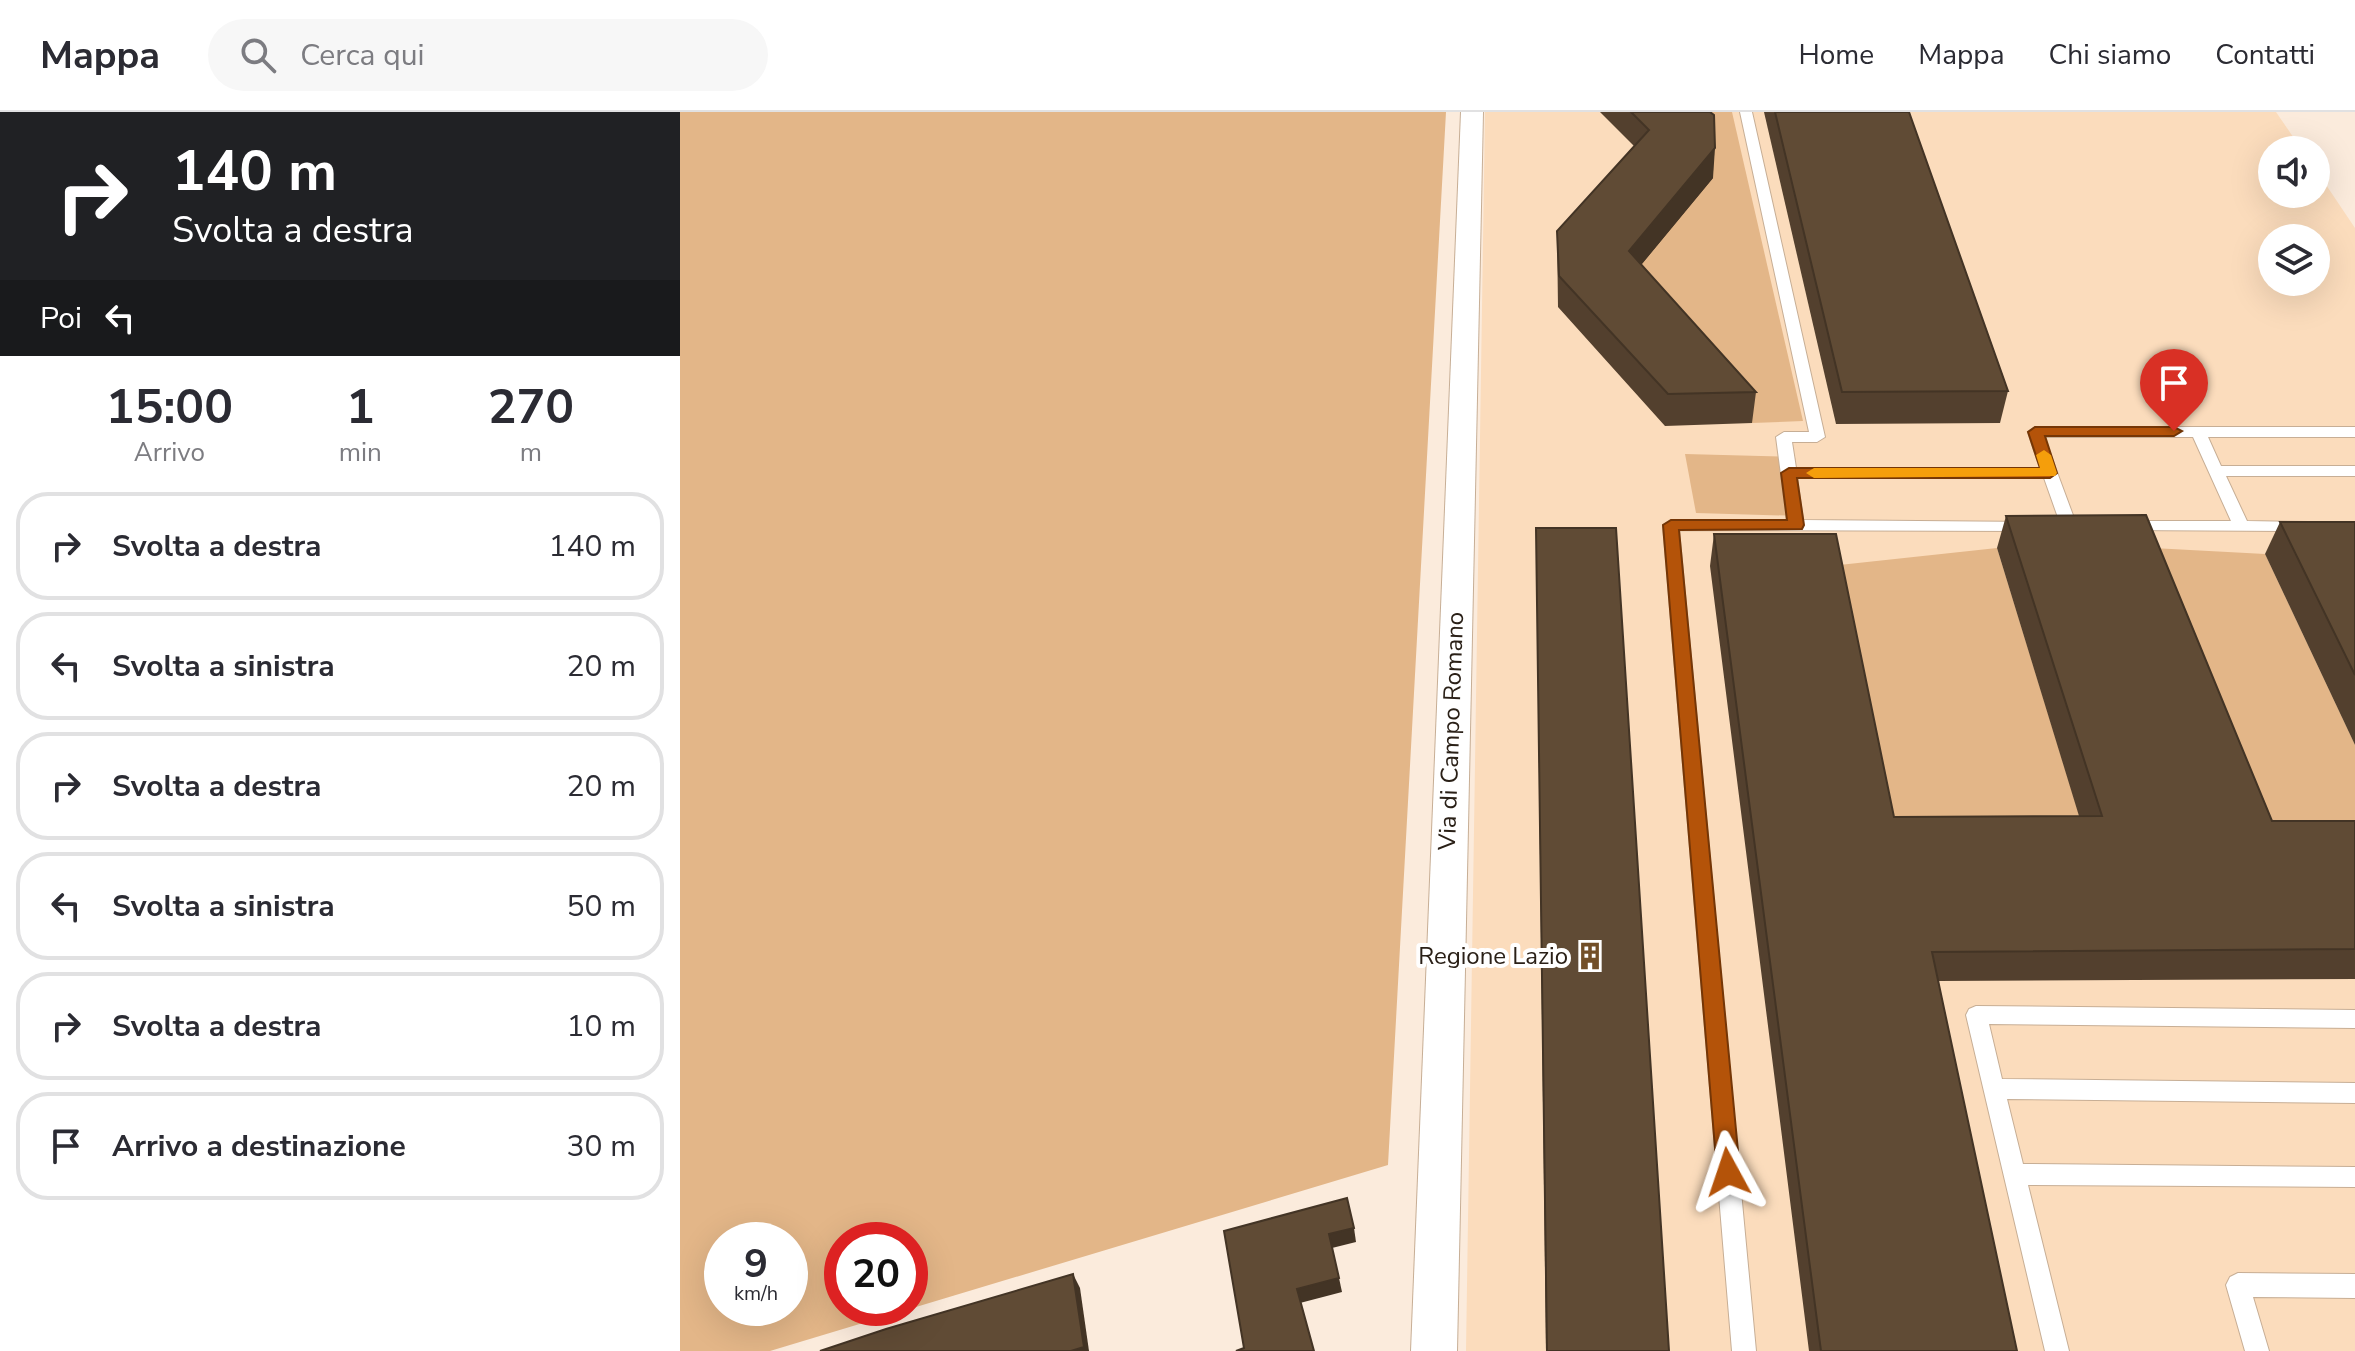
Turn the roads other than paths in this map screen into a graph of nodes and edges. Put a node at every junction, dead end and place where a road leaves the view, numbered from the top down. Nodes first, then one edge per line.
1 (1472, 112) edge
2 (1746, 112) edge
3 (2198, 431) junction
4 (2355, 432) edge
5 (2216, 471) junction
6 (2355, 471) edge
7 (1789, 473) junction
8 (2050, 473) junction
9 (1796, 525) junction
10 (2116, 526) edge
11 (2241, 526) junction
12 (2324, 526) edge
13 (2355, 1019) edge
14 (1994, 1089) junction
15 (2355, 1093) edge
16 (2015, 1174) junction
17 (2355, 1177) edge
18 (2355, 1286) edge
19 (1434, 1351) edge
20 (1744, 1351) edge
21 (2057, 1351) edge
22 (2257, 1351) edge

1 - 19 street, Via di Campo Romano
2 - 7 lane
3 - 4 lane
3 - 5 lane
3 - 8 lane
5 - 6 lane
5 - 11 lane
7 - 8 lane
7 - 9 lane
8 - 9 lane
9 - 20 lane
10 - 11 lane
11 - 12 lane
13 - 14 lane
14 - 15 lane
14 - 16 lane
16 - 17 lane
16 - 21 lane
18 - 22 lane

